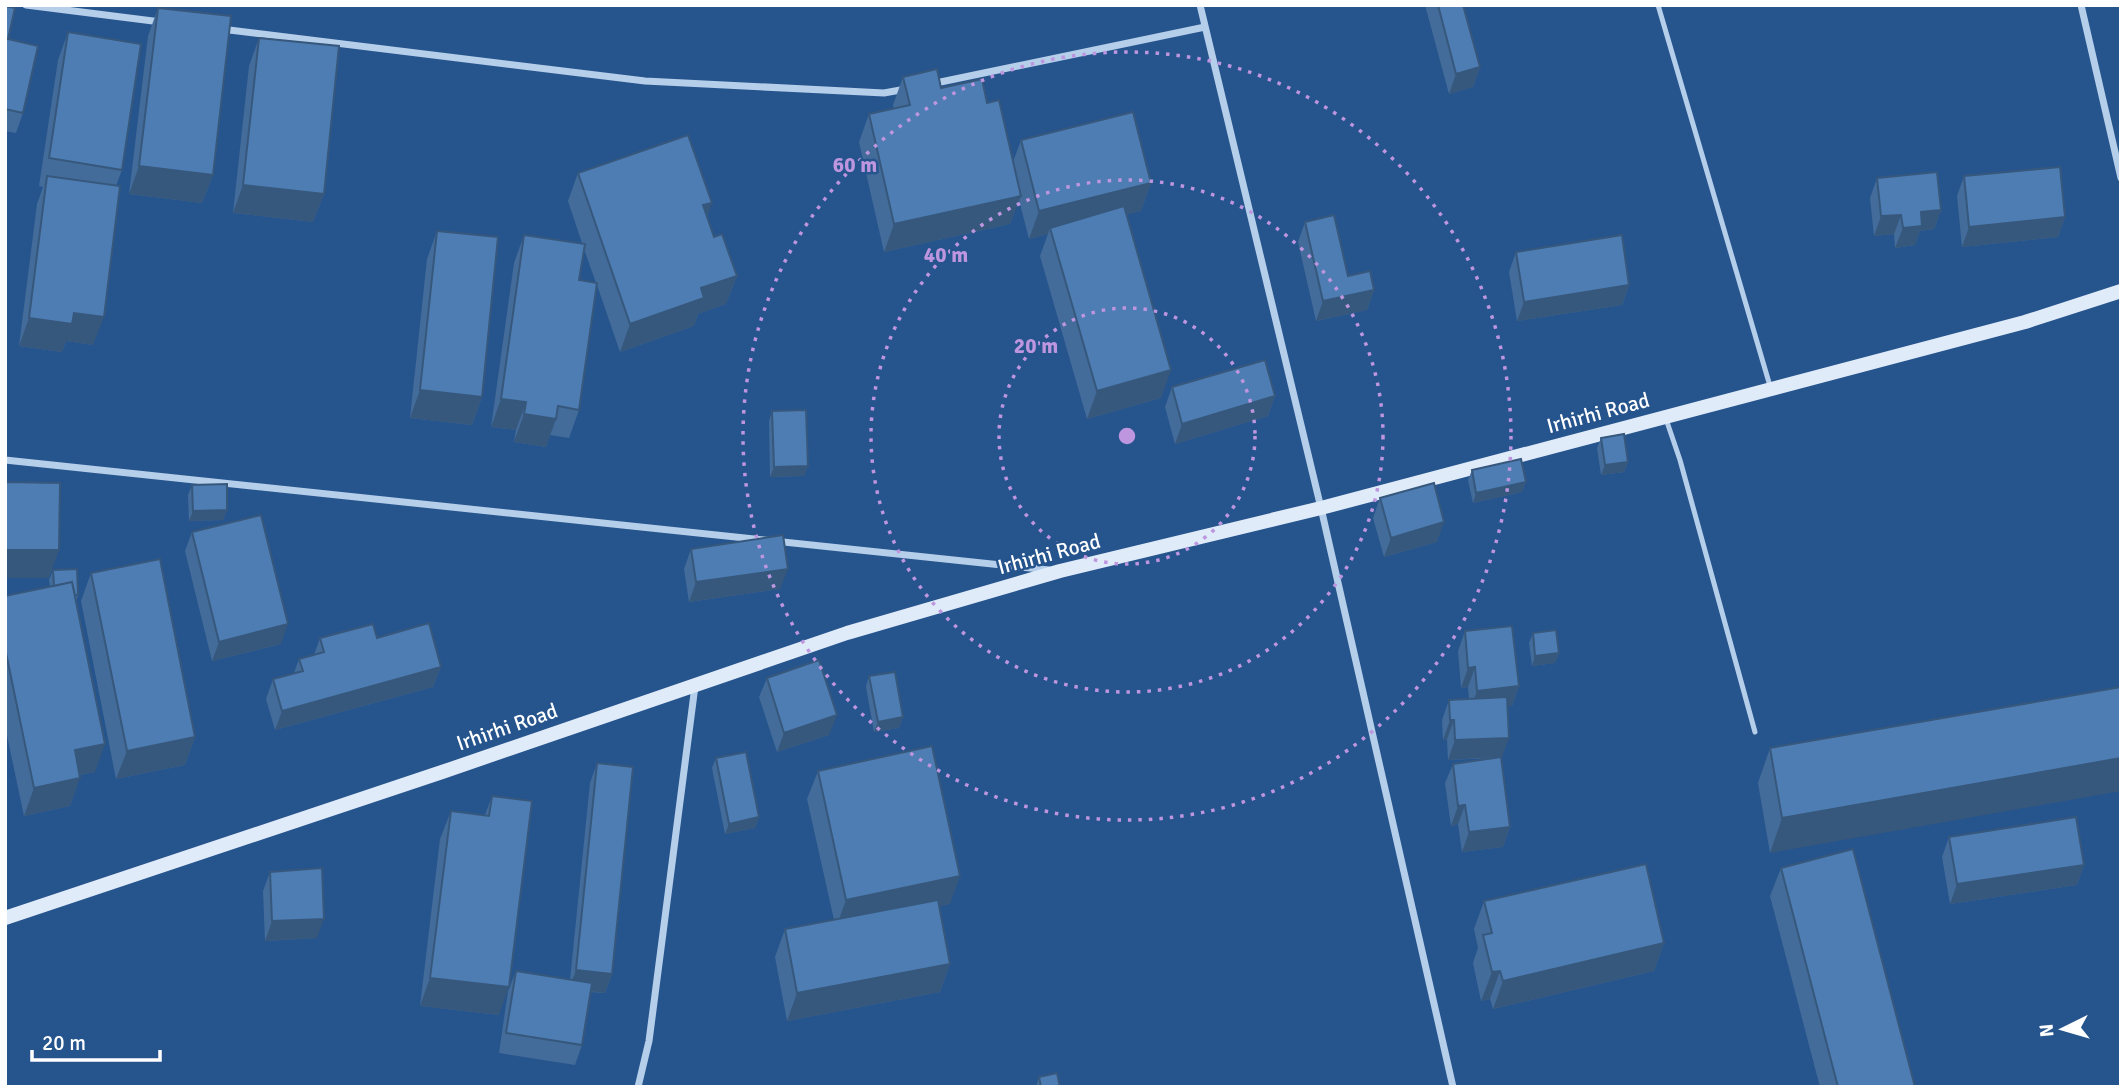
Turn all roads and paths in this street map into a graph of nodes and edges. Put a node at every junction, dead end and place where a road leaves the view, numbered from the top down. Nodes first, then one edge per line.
1 (26, 5) edge
2 (1200, 5) edge
3 (1658, 5) edge
4 (2081, 5) edge
5 (164, 22) edge
6 (1205, 27) junction
7 (219, 29) edge
8 (924, 85) edge
9 (911, 88) edge
10 (2121, 178) edge
11 (2121, 291) edge
12 (1771, 389) junction
13 (1665, 417) junction
14 (5, 460) edge
15 (1321, 508) junction
16 (1060, 571) junction
17 (695, 685) junction
18 (1755, 732) dead end
19 (5, 918) edge
20 (638, 1087) edge
21 (1453, 1087) edge

1 - 5 street
2 - 6 street
3 - 12 lane
4 - 10 street
6 - 8 street
6 - 15 street
7 - 9 street
11 - 12 street, Irhirhi Road
12 - 13 street, Irhirhi Road
13 - 15 street, Irhirhi Road
13 - 18 lane
14 - 16 street
15 - 16 street, Irhirhi Road
15 - 21 street
16 - 17 street, Irhirhi Road
17 - 19 street, Irhirhi Road
17 - 20 street

